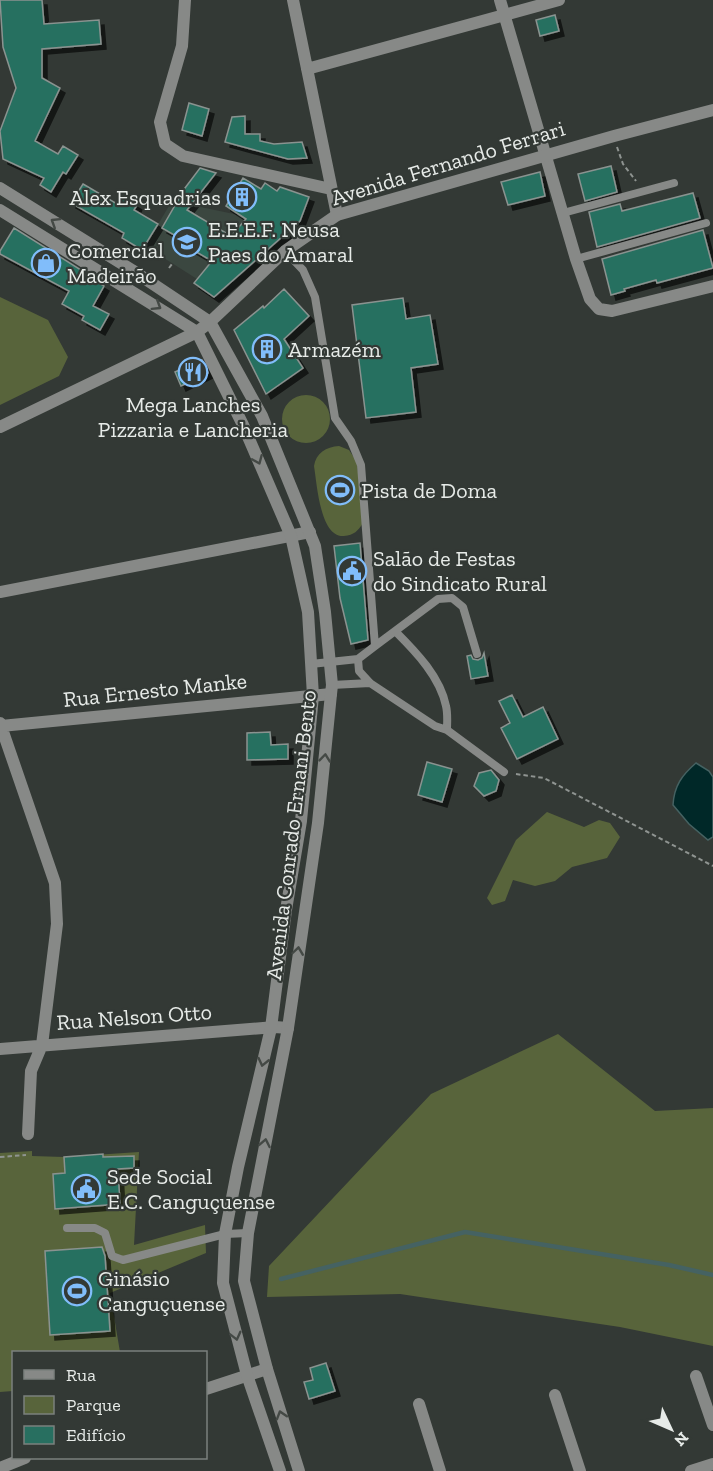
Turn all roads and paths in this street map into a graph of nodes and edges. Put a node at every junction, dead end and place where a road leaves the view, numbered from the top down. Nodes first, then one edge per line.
1 (185, 0) edge
2 (293, 0) edge
3 (500, 0) edge
4 (559, 0) edge
5 (504, 14) junction
6 (307, 69) junction
7 (713, 110) edge
8 (614, 136) junction
9 (545, 155) junction
10 (674, 183) dead end
11 (0, 188) edge
12 (332, 189) junction
13 (648, 190) junction
14 (0, 210) edge
15 (563, 213) junction
16 (337, 215) junction
17 (706, 223) dead end
18 (285, 251) junction
19 (576, 259) junction
20 (172, 264) dead end
21 (169, 267) dead end
22 (713, 286) edge
23 (210, 322) junction
24 (197, 332) junction
25 (262, 416) junction
26 (243, 425) junction
27 (0, 427) edge
28 (310, 532) junction
29 (291, 536) junction
30 (0, 592) edge
31 (396, 632) junction
32 (375, 646) junction
33 (477, 654) dead end
34 (358, 659) junction
35 (329, 663) junction
36 (311, 664) junction
37 (370, 683) junction
38 (331, 690) junction
39 (313, 696) junction
40 (1, 725) edge
41 (447, 730) junction
42 (504, 772) joint
43 (301, 821) junction
44 (318, 823) junction
45 (713, 866) edge
46 (271, 1028) junction
47 (288, 1028) junction
48 (42, 1045) junction
49 (0, 1049) edge
50 (28, 1134) dead end
51 (26, 1155) dead end
52 (0, 1157) edge
53 (67, 1228) dead end
54 (248, 1233) junction
55 (225, 1234) junction
56 (267, 1369) junction
57 (246, 1376) junction
58 (696, 1376) dead end
59 (207, 1389) edge
60 (555, 1395) dead end
61 (419, 1404) dead end
62 (713, 1425) edge
63 (22, 1459) edge
64 (713, 1464) edge
65 (0, 1468) edge
66 (280, 1471) edge
67 (299, 1471) edge
68 (440, 1471) edge
69 (580, 1471) edge
70 (691, 1471) edge

1 - 12 street
2 - 6 street
3 - 5 street
4 - 5 street
5 - 6 street
5 - 9 street
6 - 12 street
7 - 8 street, Avenida Fernando Ferrari
8 - 9 street, Avenida Fernando Ferrari
8 - 13 path
9 - 15 street
9 - 16 street, Avenida Fernando Ferrari
10 - 13 lane
23 -> 11 street, Avenida Conrado Ernani Bento
12 - 16 street
13 - 15 lane
14 -> 24 street
15 - 19 street
16 - 18 street, Avenida Fernando Ferrari
17 - 19 lane
18 - 23 street, Avenida Fernando Ferrari
18 - 32 lane
19 - 22 street
20 - 21 path
23 - 24 street, Avenida Fernando Ferrari
23 - 25 street, Avenida Conrado Ernani Bento
24 - 26 street, Avenida Conrado Ernani Bento
24 - 27 street, Avenida Fernando Ferrari
25 - 26 street
25 - 28 street, Avenida Conrado Ernani Bento
26 -> 29 street, Avenida Conrado Ernani Bento
28 - 29 street
28 - 35 street, Avenida Conrado Ernani Bento
29 - 30 street
29 - 36 street, Avenida Conrado Ernani Bento
31 - 32 lane
31 - 33 lane
31 - 41 lane
32 - 34 lane
34 - 35 lane
34 - 37 lane
35 - 36 lane
35 - 38 street, Avenida Conrado Ernani Bento
36 - 39 street, Avenida Conrado Ernani Bento
37 - 38 lane
37 - 41 lane
38 - 39 street, Rua Ernesto Manke
44 -> 38 street, Avenida Conrado Ernani Bento
39 - 40 street, Rua Ernesto Manke
39 - 43 street, Avenida Conrado Ernani Bento
40 - 48 street
41 - 42 lane
42 - 45 path
43 - 44 street
43 - 46 street, Avenida Conrado Ernani Bento
47 -> 44 street, Avenida Conrado Ernani Bento
46 - 47 street, Rua Nelson Otto
46 - 48 street, Rua Nelson Otto
46 -> 55 street, Avenida Conrado Ernani Bento
54 -> 47 street, Avenida Conrado Ernani Bento
48 - 49 street, Rua Nelson Otto
48 - 50 street
51 - 52 path
53 - 55 lane
54 - 55 lane
54 - 56 street, Avenida Conrado Ernani Bento
55 -> 57 street, Avenida Conrado Ernani Bento
56 - 57 street
67 -> 56 street, Avenida Conrado Ernani Bento
57 - 59 street
57 - 66 street, Avenida Conrado Ernani Bento
58 - 62 street
60 - 69 street
61 - 68 street
63 - 65 street
64 - 70 street

